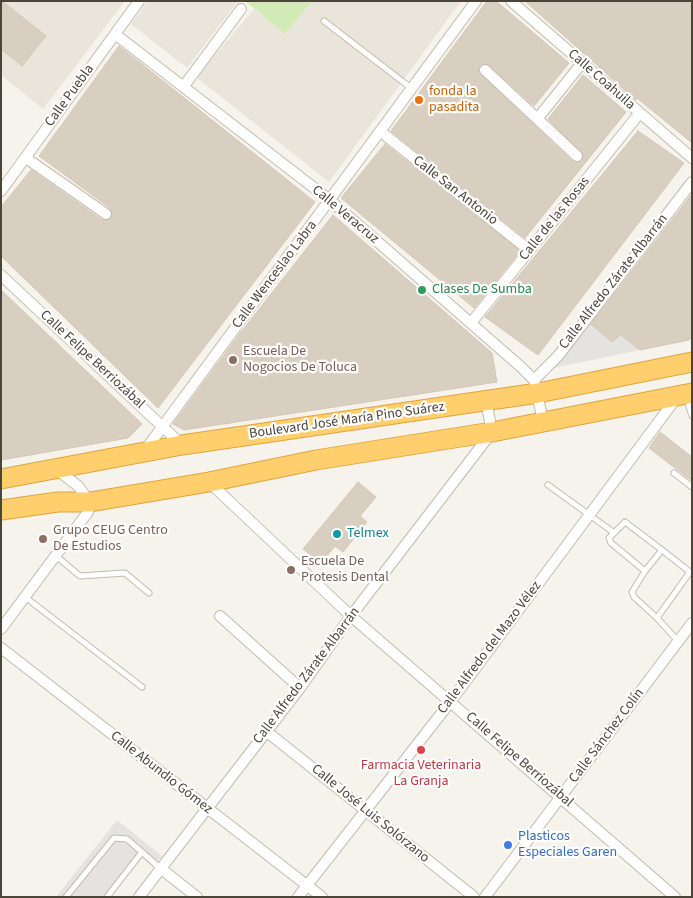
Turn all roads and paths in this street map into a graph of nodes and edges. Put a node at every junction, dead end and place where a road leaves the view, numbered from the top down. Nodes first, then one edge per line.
1 (139, 1) edge
2 (476, 1) edge
3 (512, 1) edge
4 (242, 9) dead end
5 (324, 21) dead end
6 (115, 34) junction
7 (582, 63) junction
8 (485, 70) dead end
9 (184, 86) junction
10 (412, 88) junction
11 (639, 114) junction
12 (538, 118) junction
13 (380, 131) junction
14 (577, 156) dead end
15 (26, 158) junction
16 (692, 158) edge
17 (692, 182) edge
18 (1, 191) edge
19 (330, 202) junction
20 (106, 214) dead end
21 (529, 250) junction
22 (1, 275) edge
23 (471, 323) junction
24 (692, 362) edge
25 (536, 386) junction
26 (685, 394) edge
27 (486, 401) junction
28 (692, 416) edge
29 (543, 421) junction
30 (161, 425) junction
31 (492, 432) junction
32 (182, 445) junction
33 (143, 452) junction
34 (55, 468) junction
35 (674, 473) dead end
36 (1, 478) edge
37 (209, 482) junction
38 (548, 485) dead end
39 (692, 487) edge
40 (90, 502) junction
41 (1, 510) edge
42 (589, 514) junction
43 (613, 532) junction
44 (662, 550) junction
45 (56, 556) junction
46 (645, 571) junction
47 (149, 592) dead end
48 (25, 597) junction
49 (220, 616) dead end
50 (352, 616) junction
51 (657, 618) junction
52 (692, 623) edge
53 (1, 629) edge
54 (678, 641) junction
55 (1, 648) edge
56 (142, 687) dead end
57 (300, 688) junction
58 (451, 701) junction
59 (266, 731) junction
60 (561, 797) junction
61 (207, 809) junction
62 (364, 810) junction
63 (142, 852) junction
64 (160, 868) junction
65 (306, 886) junction
66 (66, 897) edge
67 (107, 897) edge
68 (139, 897) edge
69 (196, 897) edge
70 (298, 897) edge
71 (322, 897) edge
72 (474, 897) edge
73 (485, 897) edge
74 (675, 897) edge

1 - 6 street, Calle Puebla
2 - 10 street, Calle Wenceslao Labra
3 - 7 street, Calle Coahuila
4 - 9 street
5 - 10 lane
6 - 9 street, Calle Veracruz
6 - 15 street, Calle Puebla
7 - 11 street, Calle Coahuila
7 - 12 street
8 - 12 street
9 - 19 street, Calle Veracruz
10 - 13 street, Calle Wenceslao Labra
11 - 16 street, Calle Coahuila
11 - 21 street, Calle de las Rosas
12 - 14 street
13 - 19 street, Calle Wenceslao Labra
13 - 21 street, Calle San Antonio
15 - 18 street, Calle Puebla
15 - 20 street
17 - 25 street, Calle Alfredo Zárate Albarrán
19 - 23 street, Calle Veracruz
19 - 30 street, Calle Wenceslao Labra
21 - 23 street, Calle de las Rosas
22 - 30 street, Calle Felipe Berriozábal
23 - 25 street, Calle Veracruz
24 - 25 highway, Boulevard José María Pino Suárez
25 - 27 highway, Boulevard José María Pino Suárez
25 - 29 street
26 - 28 lane
26 - 29 highway
26 - 42 street, Calle Alfredo del Mazo Vélez
27 - 31 street
27 - 32 highway, Boulevard José María Pino Suárez
29 - 31 highway
30 - 32 street, Calle Felipe Berriozábal
30 - 33 street, Calle Wenceslao Labra
31 - 37 highway
31 - 50 street, Calle Alfredo Zárate Albarrán
32 - 33 highway, Boulevard José María Pino Suárez
33 - 34 highway, Boulevard José María Pino Suárez
34 - 36 highway, Boulevard José María Pino Suárez
34 - 40 street
35 - 39 lane
37 - 40 highway
37 - 50 street, Calle Felipe Berriozábal
38 - 42 lane
40 - 41 highway
40 - 45 street
42 - 43 lane
42 - 58 street, Calle Alfredo del Mazo Vélez
43 - 44 lane
43 - 46 lane
44 - 46 lane
44 - 51 lane
45 - 47 lane
45 - 48 street
46 - 51 lane
48 - 53 street
48 - 56 lane
49 - 57 street
50 - 57 street, Calle Alfredo Zárate Albarrán
50 - 58 street, Calle Felipe Berriozábal
51 - 54 lane
52 - 54 street, Calle Sánchez Colín
54 - 60 street, Calle Sánchez Colín
55 - 61 street, Calle Abundio Gómez
57 - 59 street, Calle Alfredo Zárate Albarrán
58 - 60 street, Calle Felipe Berriozábal
58 - 62 street, Calle Alfredo del Mazo Vélez
59 - 61 street, Calle Alfredo Zárate Albarrán
59 - 62 street, Calle José Luis Solórzano
60 - 73 street, Calle Sánchez Colín
60 - 74 street, Calle Felipe Berriozábal
61 - 64 street, Calle Alfredo Zárate Albarrán
61 - 65 street, Calle Abundio Gómez
62 - 65 street, Calle Alfredo del Mazo Vélez
62 - 72 street, Calle José Luis Solórzano
63 - 64 lane
63 - 66 lane
63 - 67 lane
64 - 68 street, Calle Alfredo Zárate Albarrán
64 - 69 street
65 - 70 street, Calle Alfredo del Mazo Vélez
65 - 71 street, Calle Abundio Gómez

